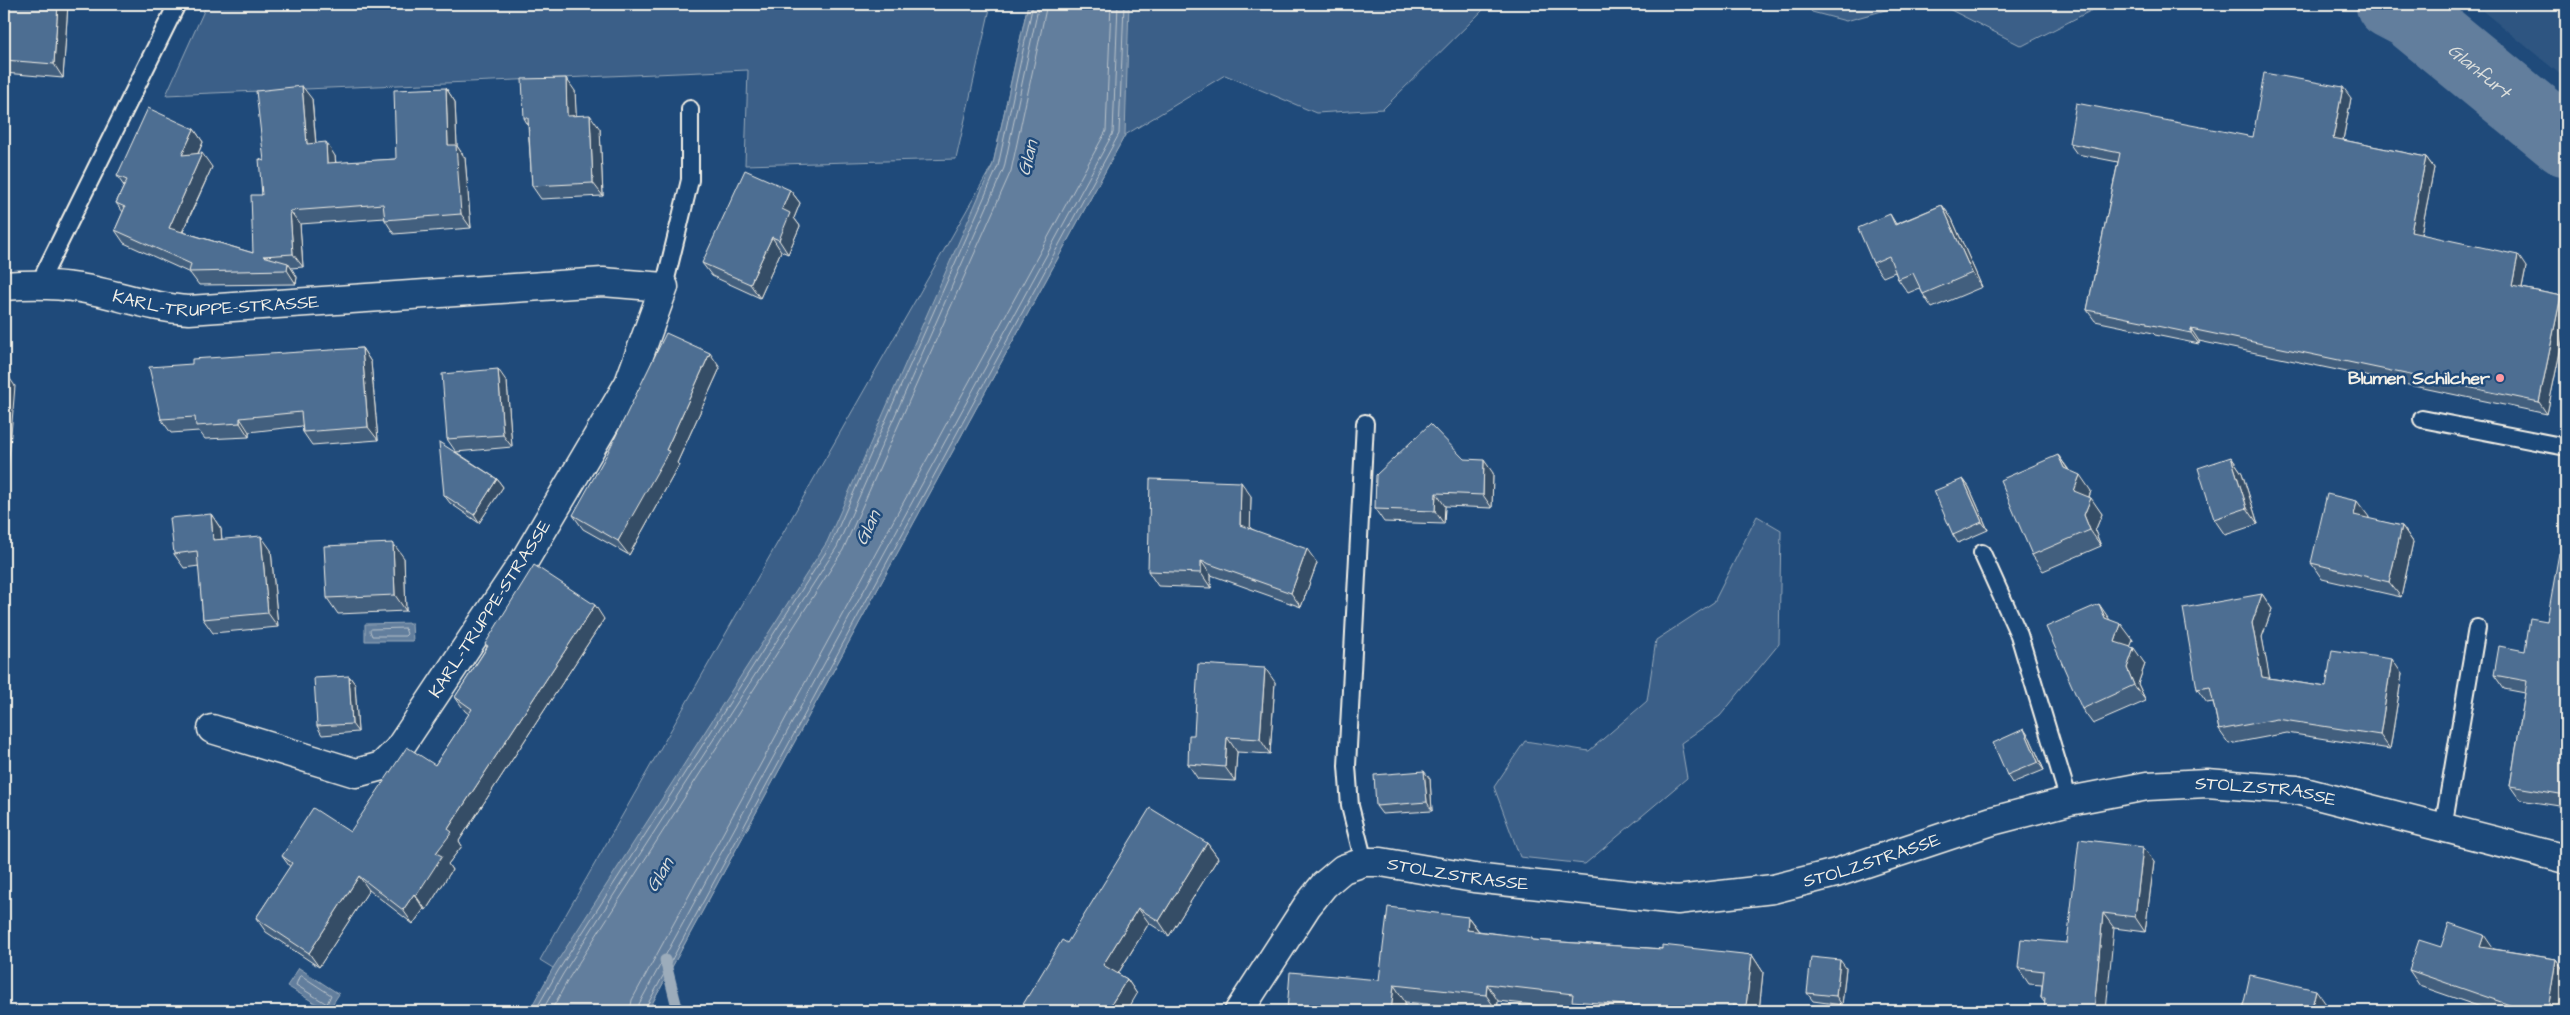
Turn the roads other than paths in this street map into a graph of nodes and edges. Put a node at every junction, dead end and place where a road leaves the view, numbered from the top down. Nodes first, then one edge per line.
1 (177, 4) edge
2 (690, 109) dead end
3 (39, 284) junction
4 (4, 286) edge
5 (664, 287) junction
6 (2422, 419) dead end
7 (1365, 423) dead end
8 (2566, 447) edge
9 (1982, 553) dead end
10 (2477, 628) dead end
11 (212, 729) dead end
12 (2069, 801) junction
13 (2443, 828) junction
14 (2566, 859) edge
15 (1364, 862) junction
16 (1239, 1011) edge

1 - 3 lane
2 - 5 lane, KARL-TRUPPE-STRASSE
3 - 4 street, KARL-TRUPPE-STRASSE
3 - 5 street, KARL-TRUPPE-STRASSE
5 - 11 street, KARL-TRUPPE-STRASSE
6 - 8 lane
7 - 15 lane
9 - 12 lane
10 - 13 lane
12 - 13 street, STOLZSTRASSE
12 - 15 street, STOLZSTRASSE
13 - 14 street, STOLZSTRASSE
15 - 16 street, STOLZSTRASSE

